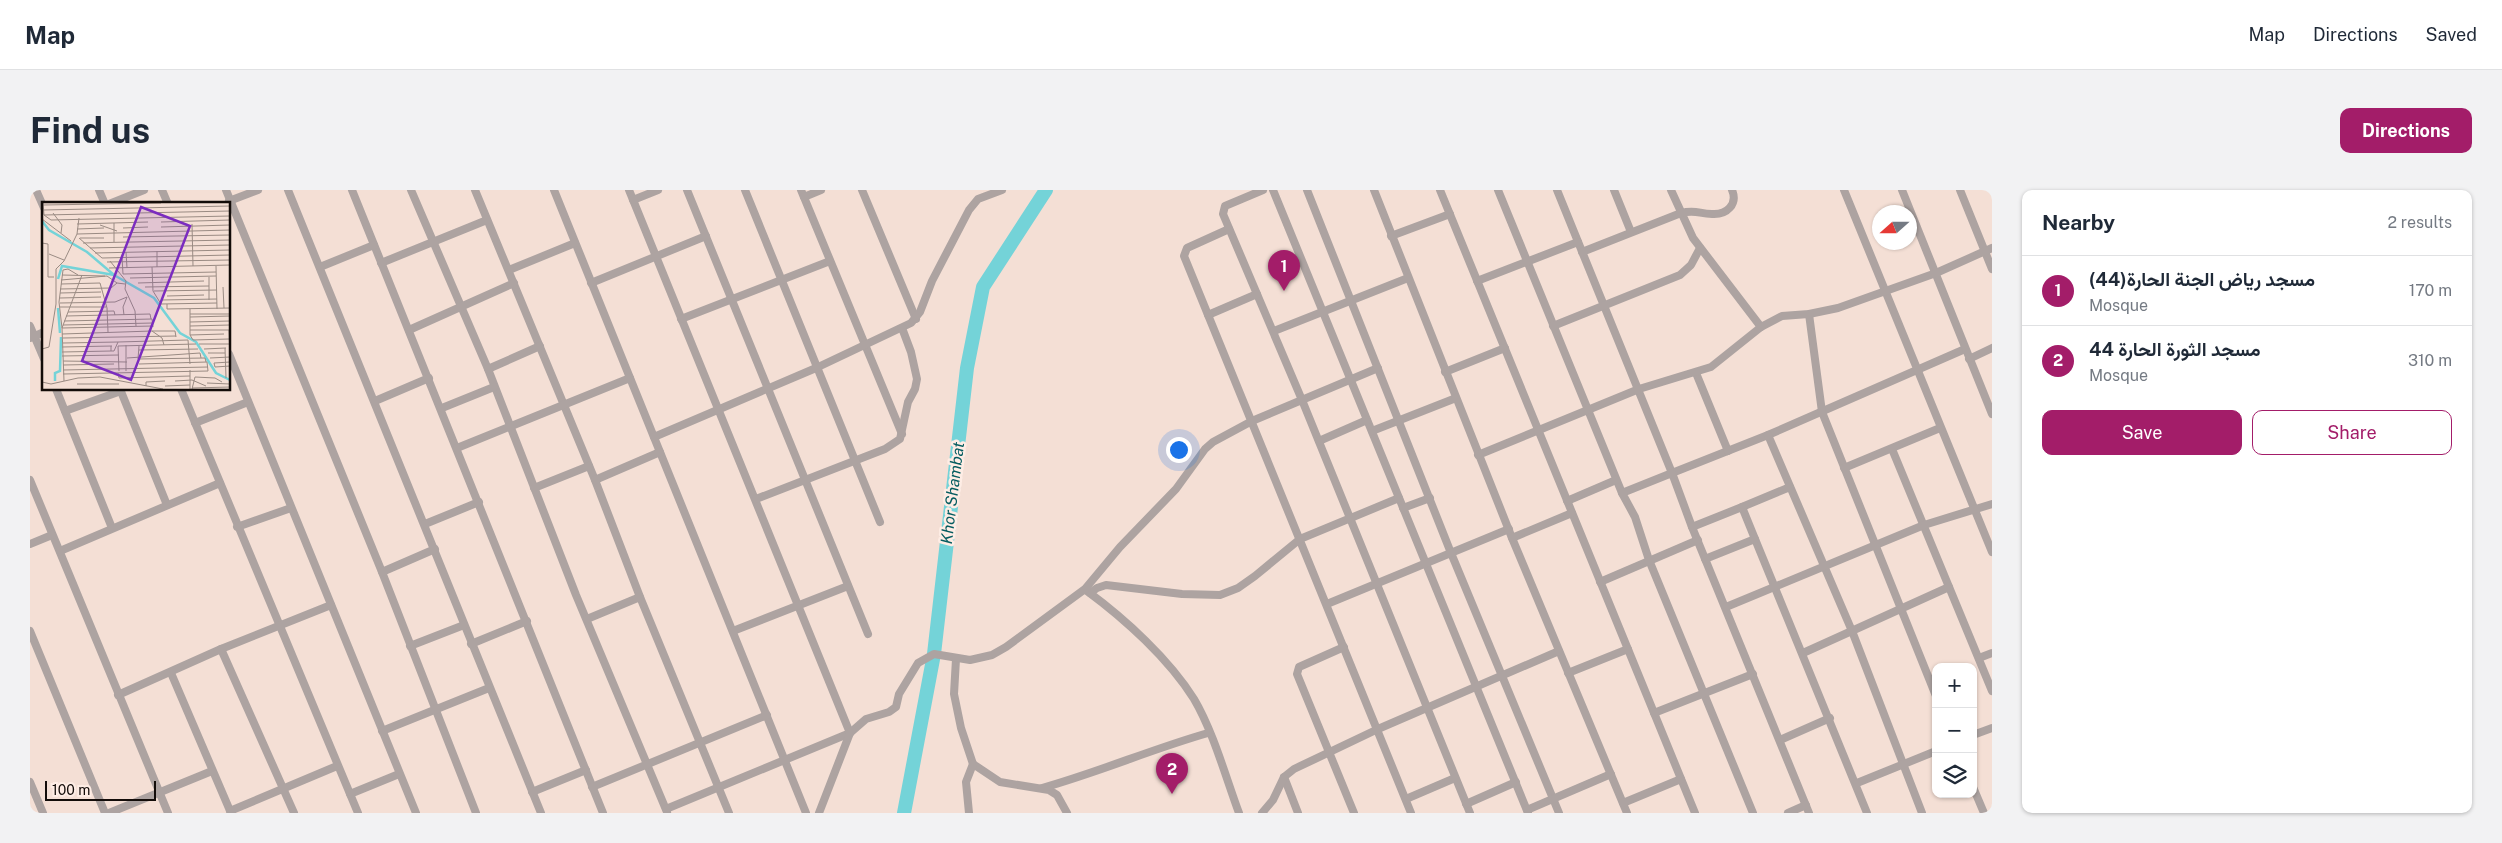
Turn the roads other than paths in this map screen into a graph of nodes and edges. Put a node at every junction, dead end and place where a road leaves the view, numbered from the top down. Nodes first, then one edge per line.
1 (36, 190) edge
2 (99, 190) edge
3 (144, 190) edge
4 (162, 190) edge
5 (226, 190) edge
6 (258, 190) edge
7 (288, 190) edge
8 (352, 190) edge
9 (411, 190) edge
10 (475, 190) edge
11 (554, 190) edge
12 (628, 190) edge
13 (658, 190) edge
14 (687, 190) edge
15 (746, 190) edge
16 (821, 190) edge
17 (862, 190) edge
18 (975, 190) edge
19 (1002, 190) edge
20 (1263, 190) edge
21 (1273, 190) edge
22 (1307, 190) edge
23 (1374, 190) edge
24 (1440, 190) edge
25 (1498, 190) edge
26 (1557, 190) edge
27 (1614, 190) edge
28 (1671, 190) edge
29 (1742, 190) edge
30 (1844, 190) edge
31 (1902, 190) edge
32 (1960, 190) edge
33 (1733, 192) edge
34 (803, 193) edge
35 (978, 199) junction
36 (633, 200) junction
37 (229, 201) joint
38 (104, 202) edge
39 (114, 202) edge
40 (167, 202) edge
41 (230, 203) edge
42 (42, 204) edge
43 (1680, 213) junction
44 (1450, 214) junction
45 (487, 220) junction
46 (1229, 228) junction
47 (1630, 232) junction
48 (706, 236) junction
49 (1392, 236) junction
50 (575, 242) junction
51 (1578, 242) junction
52 (432, 243) junction
53 (374, 245) junction
54 (1700, 248) junction
55 (1988, 250) edge
56 (1582, 252) junction
57 (656, 256) junction
58 (830, 261) junction
59 (1528, 262) junction
60 (381, 263) junction
61 (320, 267) junction
62 (1992, 269) edge
63 (509, 270) junction
64 (1936, 273) junction
65 (1408, 278) junction
66 (782, 279) junction
67 (1477, 281) junction
68 (591, 282) junction
69 (514, 283) junction
70 (1886, 292) junction
71 (1258, 294) junction
72 (731, 299) junction
73 (1351, 300) junction
74 (1605, 305) junction
75 (461, 308) junction
76 (1324, 311) junction
77 (1809, 314) junction
78 (1208, 315) junction
79 (681, 319) junction
80 (916, 319) junction
81 (30, 326) edge
82 (1553, 326) junction
83 (1761, 327) junction
84 (902, 328) junction
85 (409, 330) junction
86 (1274, 332) junction
87 (32, 337) edge
88 (540, 346) junction
89 (865, 346) junction
90 (1505, 348) junction
91 (1992, 348) edge
92 (1965, 349) junction
93 (42, 355) edge
94 (230, 357) edge
95 (1969, 359) junction
96 (816, 368) junction
97 (1378, 368) junction
98 (488, 369) junction
99 (1917, 369) junction
100 (1445, 372) junction
101 (1696, 373) junction
102 (429, 378) junction
103 (630, 378) junction
104 (1350, 380) junction
105 (494, 386) junction
106 (768, 389) junction
107 (1639, 389) junction
108 (56, 390) edge
109 (120, 390) edge
110 (181, 390) edge
111 (1456, 398) junction
112 (1302, 400) junction
113 (375, 401) junction
114 (248, 402) junction
115 (564, 405) junction
116 (442, 408) junction
117 (1587, 409) junction
118 (718, 410) junction
119 (66, 411) junction
120 (1822, 412) junction
121 (1992, 414) edge
122 (1367, 420) junction
123 (1252, 421) junction
124 (1400, 421) junction
125 (195, 423) junction
126 (510, 427) junction
127 (1940, 428) junction
128 (1538, 429) junction
129 (1372, 432) junction
130 (902, 434) junction
131 (1768, 435) junction
132 (654, 437) junction
133 (1319, 441) junction
134 (457, 448) junction
135 (1892, 449) junction
136 (1728, 451) junction
137 (660, 452) junction
138 (1478, 455) junction
139 (854, 460) junction
140 (589, 466) junction
141 (1844, 468) junction
142 (1672, 473) junction
143 (30, 480) edge
144 (595, 480) junction
145 (804, 480) junction
146 (1616, 480) junction
147 (220, 483) junction
148 (1790, 487) junction
149 (534, 488) junction
150 (1622, 493) junction
151 (1399, 498) junction
152 (1430, 498) junction
153 (756, 499) junction
154 (1567, 501) junction
155 (479, 502) junction
156 (1992, 504) edge
157 (168, 505) junction
158 (1742, 507) junction
159 (291, 508) junction
160 (1403, 508) junction
161 (1974, 510) junction
162 (1572, 513) junction
163 (1350, 518) junction
164 (880, 522) dead end
165 (425, 524) junction
166 (1924, 525) junction
167 (237, 527) junction
168 (1692, 527) junction
169 (112, 528) junction
170 (1508, 529) junction
171 (52, 535) junction
172 (1512, 538) junction
173 (1300, 539) junction
174 (1755, 539) junction
175 (1698, 540) junction
176 (30, 544) edge
177 (1874, 545) junction
178 (435, 549) junction
179 (60, 551) junction
180 (1992, 552) edge
181 (1451, 553) junction
182 (1706, 559) junction
183 (1649, 560) junction
184 (1425, 564) junction
185 (1824, 565) junction
186 (382, 572) junction
187 (1600, 582) junction
188 (1376, 583) junction
189 (848, 586) junction
190 (1775, 586) junction
191 (1949, 587) junction
192 (1088, 591) junction
193 (640, 597) junction
194 (1327, 604) junction
195 (331, 605) junction
196 (798, 606) junction
197 (1726, 607) junction
198 (1900, 609) junction
199 (587, 619) junction
200 (527, 621) junction
201 (464, 625) junction
202 (279, 626) junction
203 (30, 631) edge
204 (733, 631) junction
205 (1852, 631) junction
206 (868, 634) dead end
207 (471, 644) junction
208 (410, 646) junction
209 (1344, 647) junction
210 (221, 649) junction
211 (1628, 649) junction
212 (1559, 651) junction
213 (1992, 652) edge
214 (1803, 653) junction
215 (1978, 658) junction
216 (956, 659) junction
217 (171, 673) junction
218 (1568, 673) junction
219 (1753, 674) junction
220 (1502, 676) junction
221 (1932, 686) edge
222 (1476, 687) junction
223 (489, 688) junction
224 (1992, 691) edge
225 (1704, 694) junction
226 (118, 695) junction
227 (1426, 708) junction
228 (435, 710) junction
229 (1654, 714) junction
230 (767, 715) junction
231 (1830, 718) junction
232 (1378, 728) junction
233 (1992, 728) edge
234 (382, 731) junction
235 (1208, 733) junction
236 (850, 734) junction
237 (1977, 734) edge
238 (1780, 740) junction
239 (700, 743) junction
240 (1328, 752) junction
241 (1932, 753) edge
242 (785, 761) junction
243 (647, 764) junction
244 (974, 764) junction
245 (1904, 764) junction
246 (337, 766) junction
247 (586, 770) junction
248 (212, 771) junction
249 (400, 774) junction
250 (1611, 774) junction
251 (1284, 777) junction
252 (1455, 778) junction
253 (1681, 779) junction
254 (30, 782) edge
255 (1516, 782) junction
256 (1857, 783) junction
257 (592, 787) junction
258 (283, 788) junction
259 (720, 788) junction
260 (1040, 788) junction
261 (160, 792) junction
262 (532, 792) junction
263 (350, 794) junction
264 (1977, 797) edge
265 (1406, 799) junction
266 (1554, 799) junction
267 (1623, 803) junction
268 (1466, 804) junction
269 (1808, 809) edge
270 (667, 811) edge
271 (231, 812) edge
272 (1528, 812) edge
273 (43, 813) edge
274 (105, 813) edge
275 (109, 813) edge
276 (168, 813) edge
277 (294, 813) edge
278 (358, 813) edge
279 (416, 813) edge
280 (476, 813) edge
281 (541, 813) edge
282 (604, 813) edge
283 (729, 813) edge
284 (806, 813) edge
285 (819, 813) edge
286 (969, 813) edge
287 (1067, 813) edge
288 (1239, 813) edge
289 (1262, 813) edge
290 (1298, 813) edge
291 (1354, 813) edge
292 (1412, 813) edge
293 (1470, 813) edge
294 (1559, 813) edge
295 (1627, 813) edge
296 (1695, 813) edge
297 (1753, 813) edge
298 (1788, 813) edge
299 (1867, 813) edge
300 (1922, 813) edge
301 (1984, 813) edge

1 - 42 street
2 - 38 street
3 - 39 street
4 - 40 street
5 - 37 street
6 - 37 street
7 - 61 street
8 - 53 street
9 - 52 street
10 - 45 street
11 - 50 street
12 - 36 street
13 - 36 street
14 - 48 street
15 - 66 street
16 - 34 street
17 - 80 street
18 - 35 street
19 - 35 street
20 - 46 street
21 - 76 street
22 - 73 street
23 - 49 street
24 - 44 street
25 - 59 street
26 - 51 street
27 - 47 street
28 - 43 street
29 - 33 street
30 - 70 street
31 - 64 street
32 - 55 street
33 - 43 street
34 - 58 street
35 - 80 street
36 - 57 street
41 - 186 street
43 - 47 street
43 - 54 street
44 - 49 street
44 - 67 street
45 - 52 street
45 - 63 street
46 - 71 street
46 - 78 street
47 - 56 street
48 - 57 street
48 - 72 street
49 - 65 street
50 - 63 street
50 - 68 street
51 - 56 street
51 - 59 street
52 - 60 street
52 - 75 street
53 - 60 street
53 - 61 street
54 - 74 street
54 - 83 street
55 - 62 street
55 - 64 street
56 - 74 street
57 - 68 street
57 - 79 street
58 - 66 street
58 - 89 street
59 - 67 street
59 - 82 street
60 - 85 street
61 - 113 street
63 - 69 street
64 - 70 street
64 - 92 street
65 - 73 street
65 - 100 street
66 - 72 street
66 - 96 street
67 - 90 street
68 - 103 street
69 - 75 street
69 - 88 street
70 - 77 street
70 - 99 street
71 - 78 street
71 - 86 street
72 - 79 street
72 - 106 street
73 - 76 street
73 - 97 street
74 - 82 street
74 - 107 street
75 - 85 street
75 - 98 street
76 - 86 street
76 - 104 street
77 - 83 street
77 - 120 street
78 - 123 street
79 - 118 street
80 - 84 street
81 - 87 street
82 - 117 street
83 - 101 street
84 - 89 street
84 - 130 street
85 - 102 street
86 - 112 street
87 - 93 street
88 - 98 street
88 - 115 street
89 - 96 street
89 - 130 street
90 - 100 street
90 - 128 street
91 - 95 street
92 - 95 street
92 - 99 street
94 - 114 street
95 - 121 street
96 - 106 street
96 - 139 street
97 - 104 street
97 - 124 street
98 - 105 street
99 - 120 street
99 - 127 street
100 - 111 street
101 - 107 street
101 - 136 street
102 - 113 street
102 - 116 street
103 - 115 street
103 - 132 street
104 - 112 street
104 - 122 street
105 - 116 street
105 - 126 street
106 - 118 street
106 - 145 street
107 - 117 street
107 - 142 street
108 - 119 street
109 - 119 street
109 - 157 street
110 - 125 street
111 - 124 street
111 - 138 street
112 - 123 street
112 - 133 street
113 - 165 street
114 - 125 street
114 - 159 street
115 - 126 street
115 - 140 street
116 - 134 street
117 - 128 street
117 - 146 street
118 - 132 street
118 - 153 street
119 - 169 street
120 - 131 street
120 - 141 street
122 - 129 street
122 - 133 street
123 - 173 street
123 - 192 street
124 - 129 street
124 - 152 street
125 - 147 street
126 - 134 street
126 - 149 street
127 - 135 street
127 - 161 street
128 - 138 street
128 - 154 street
129 - 151 street
130 - 139 street
131 - 136 street
131 - 148 street
132 - 137 street
133 - 163 street
134 - 155 street
135 - 141 street
135 - 166 street
136 - 142 street
137 - 144 street
137 - 204 street
138 - 170 street
139 - 145 street
139 - 164 street
140 - 144 street
140 - 149 street
141 - 177 street
142 - 150 street
142 - 168 street
143 - 171 street
144 - 193 street
145 - 153 street
145 - 189 street
146 - 150 street
146 - 154 street
147 - 157 street
147 - 167 street
148 - 158 street
148 - 185 street
149 - 199 street
150 - 183 street
151 - 160 street
151 - 163 street
152 - 160 street
152 - 181 street
153 - 196 street
154 - 162 street
155 - 165 street
155 - 200 street
156 - 161 street
157 - 169 street
158 - 168 street
158 - 174 street
159 - 167 street
159 - 195 street
160 - 184 street
161 - 166 street
161 - 180 street
162 - 172 street
162 - 187 street
163 - 173 street
163 - 188 street
165 - 178 street
166 - 177 street
166 - 191 street
167 - 202 street
168 - 175 street
169 - 179 street
170 - 172 street
170 - 181 street
171 - 176 street
171 - 179 street
172 - 212 street
173 - 192 street
173 - 194 street
174 - 182 street
174 - 190 street
175 - 182 street
175 - 183 street
177 - 185 street
177 - 198 street
178 - 186 street
178 - 201 street
179 - 226 street
181 - 184 street
181 - 220 street
182 - 197 street
183 - 187 street
183 - 225 street
184 - 188 street
184 - 222 street
185 - 190 street
185 - 205 street
186 - 208 street
187 - 211 street
188 - 194 street
188 - 227 street
189 - 196 street
189 - 206 street
190 - 197 street
190 - 214 street
191 - 198 street
191 - 215 street
192 - 216 street
192 - 235 street
193 - 199 street
193 - 239 street
194 - 209 street
195 - 202 street
195 - 234 street
196 - 204 street
196 - 236 street
197 - 219 street
198 - 205 street
198 - 221 street
199 - 243 street
200 - 207 street
200 - 247 street
201 - 207 street
201 - 208 street
202 - 210 street
202 - 246 street
203 - 274 street
204 - 230 street
205 - 214 street
205 - 245 street
207 - 223 street
208 - 228 street
209 - 232 street
209 - 240 street
210 - 217 street
210 - 258 street
211 - 218 street
211 - 229 street
212 - 218 street
212 - 220 street
213 - 215 street
214 - 231 street
215 - 224 street
216 - 236 street
216 - 244 street
217 - 226 street
217 - 248 street
218 - 250 street
219 - 225 street
219 - 238 street
220 - 222 street
220 - 266 street
222 - 227 street
222 - 255 street
223 - 228 street
223 - 262 street
225 - 229 street
225 - 297 street
226 - 261 street
227 - 232 street
227 - 252 street
228 - 234 street
228 - 280 street
229 - 253 street
230 - 239 street
230 - 242 street
231 - 238 street
231 - 256 street
232 - 240 street
232 - 265 street
233 - 237 street
234 - 249 street
235 - 260 street
235 - 288 street
236 - 242 street
236 - 285 street
238 - 269 street
239 - 243 street
239 - 259 street
240 - 251 street
240 - 291 street
241 - 245 street
242 - 259 street
242 - 284 street
243 - 257 street
243 - 270 street
244 - 260 street
244 - 286 street
245 - 256 street
245 - 300 street
246 - 258 street
246 - 263 street
247 - 257 street
247 - 262 street
248 - 261 street
248 - 271 street
249 - 263 street
249 - 279 street
250 - 266 street
250 - 267 street
251 - 289 street
251 - 290 street
252 - 265 street
252 - 268 street
253 - 267 street
253 - 296 street
254 - 273 street
255 - 268 street
255 - 272 street
256 - 299 street
257 - 282 street
258 - 271 street
258 - 277 street
259 - 270 street
259 - 283 street
260 - 287 street
261 - 275 street
261 - 276 street
262 - 281 street
263 - 278 street
264 - 301 street
265 - 292 street
266 - 272 street
266 - 294 street
267 - 295 street
268 - 293 street
269 - 298 street

